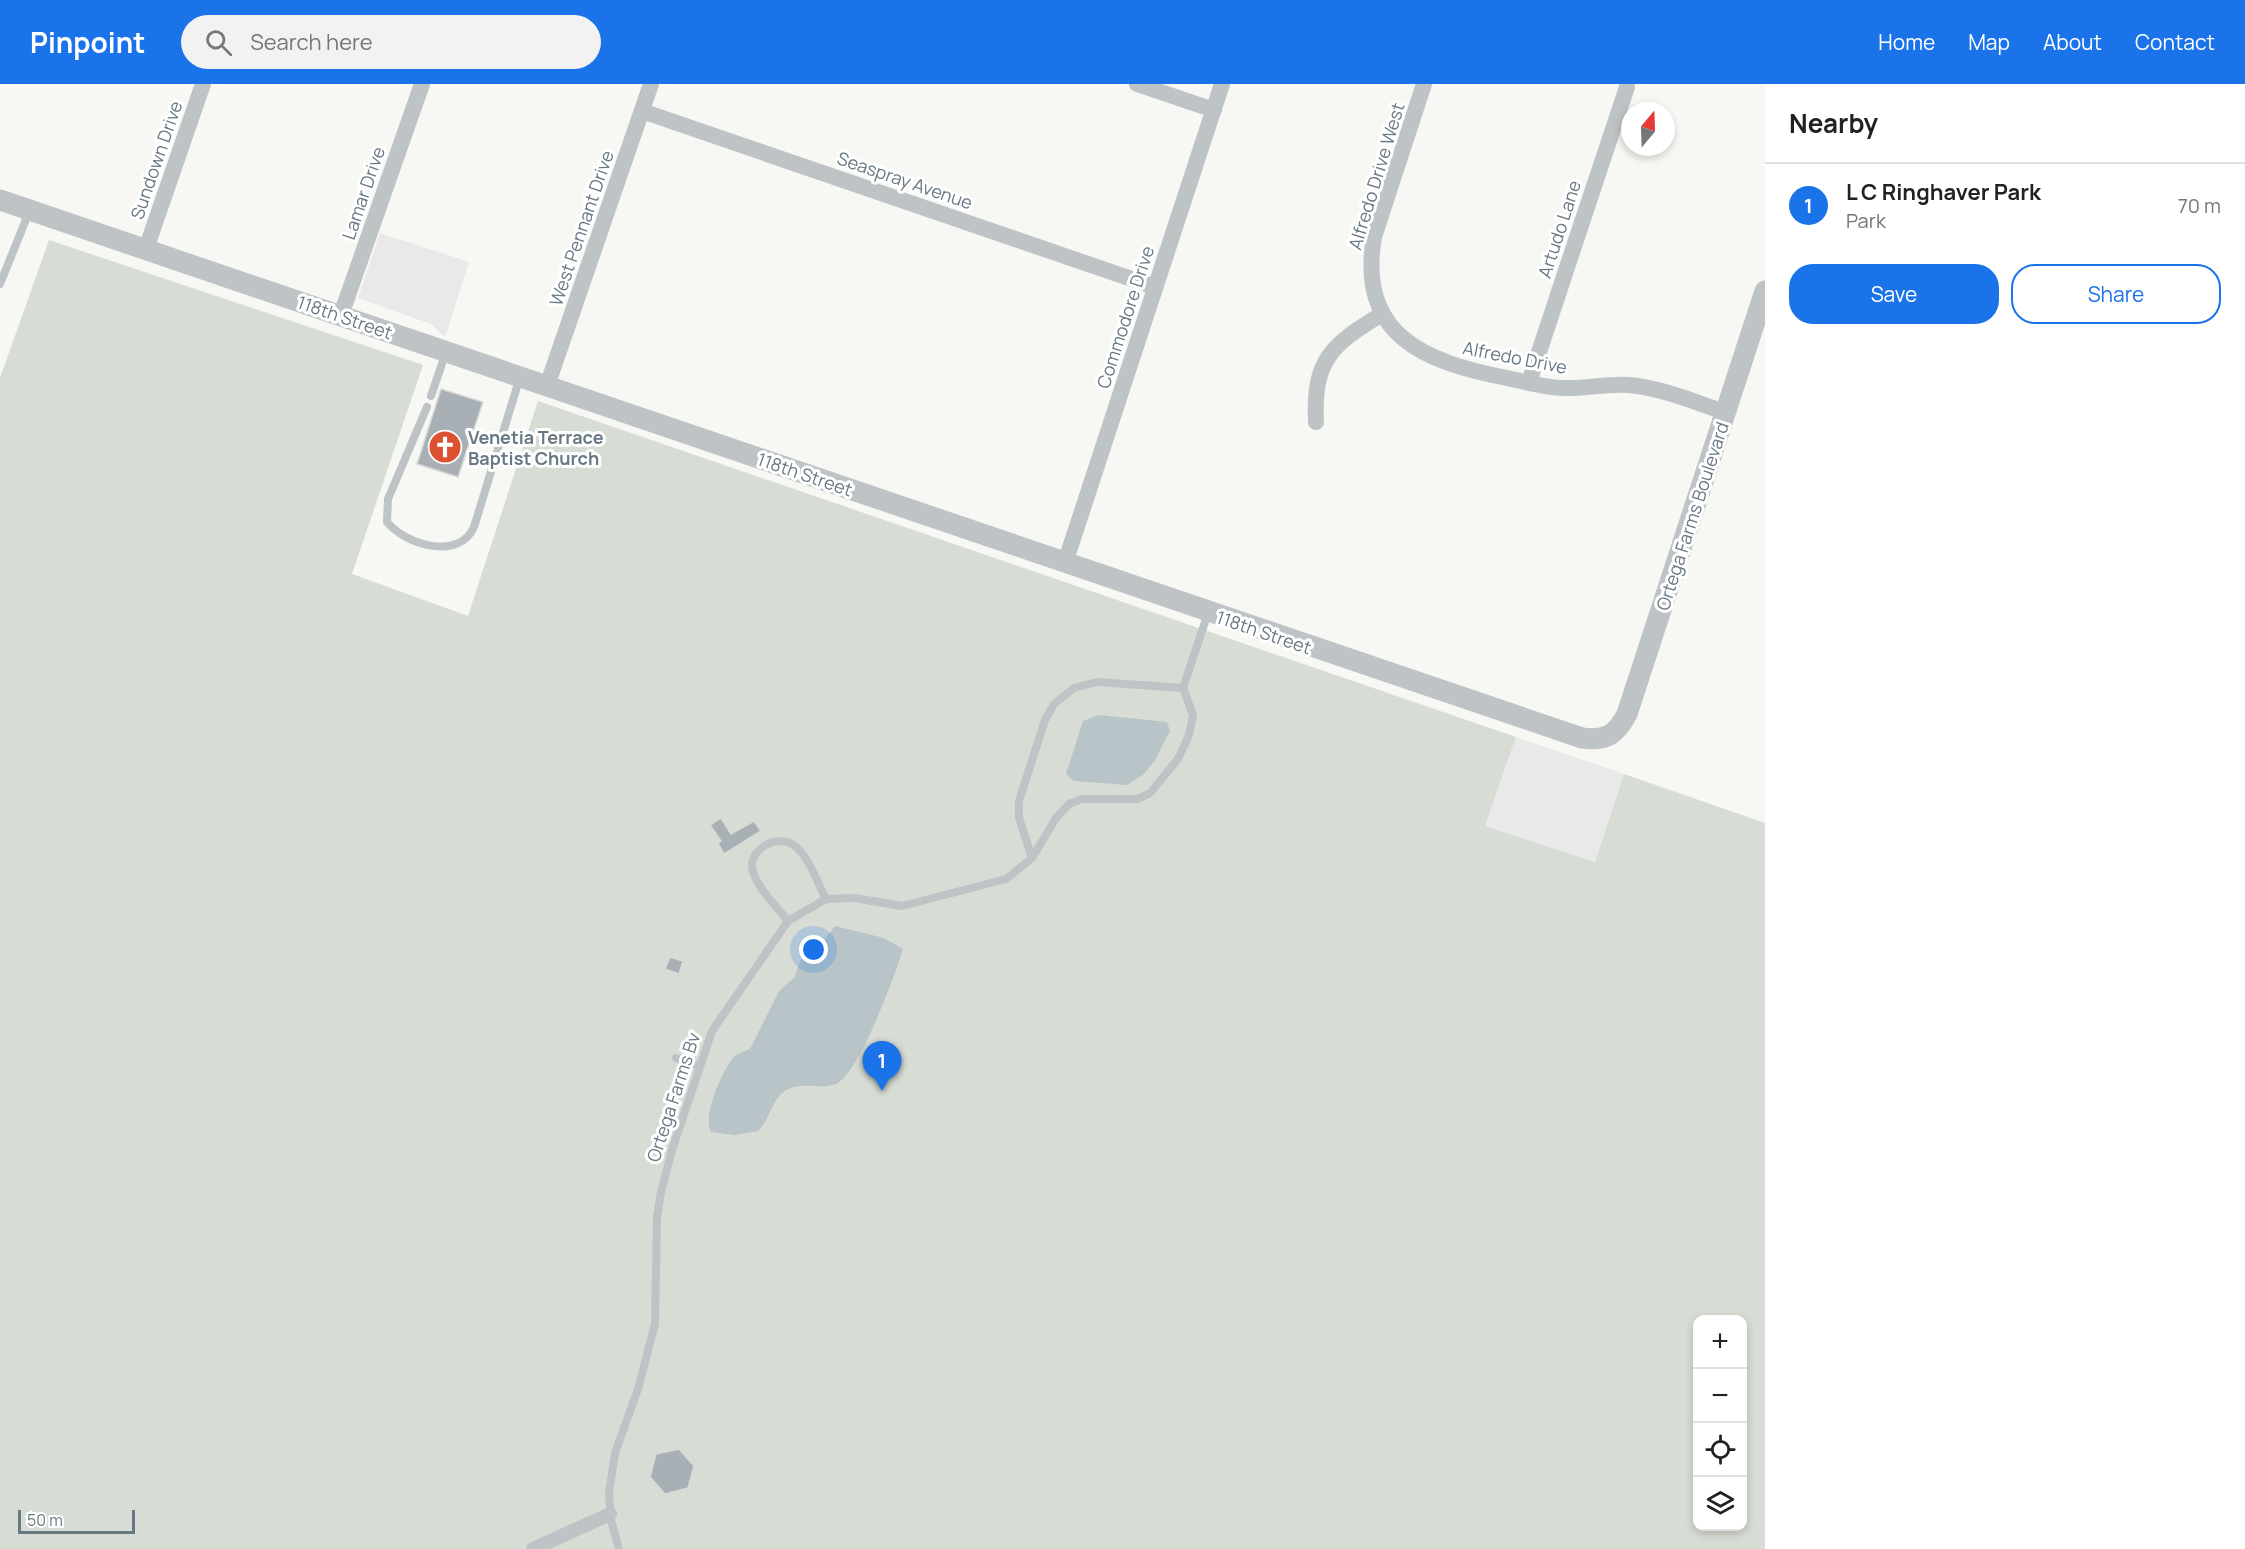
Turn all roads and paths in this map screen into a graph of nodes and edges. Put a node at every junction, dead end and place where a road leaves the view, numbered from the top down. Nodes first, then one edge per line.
1 (203, 84) edge
2 (422, 84) edge
3 (651, 84) edge
4 (1137, 84) edge
5 (1222, 84) edge
6 (1424, 84) edge
7 (1627, 87) dead end
8 (1214, 110) junction
9 (642, 111) junction
10 (0, 200) edge
11 (30, 210) junction
12 (146, 249) junction
13 (0, 284) edge
14 (1155, 286) junction
15 (1765, 291) edge
16 (1382, 314) junction
17 (341, 315) junction
18 (446, 352) junction
19 (520, 376) junction
20 (1529, 382) junction
21 (547, 386) junction
22 (431, 396) dead end
23 (427, 407) dead end
24 (1725, 412) junction
25 (1316, 422) dead end
26 (1065, 563) junction
27 (1208, 613) junction
28 (1184, 688) junction
29 (1611, 737) joint
30 (1032, 858) junction
31 (826, 899) junction
32 (788, 921) junction
33 (676, 1058) dead end
34 (700, 1066) junction
35 (610, 1514) junction
36 (533, 1549) edge
37 (619, 1549) edge

1 - 12 street, Sundown Drive
2 - 17 street, Lamar Drive
3 - 9 street, West Pennant Drive
4 - 8 street
5 - 8 street, Commodore Drive
6 - 16 street, Alfredo Drive West
7 - 20 street, Artudo Lane
8 - 14 street, Commodore Drive
9 - 14 street, Seaspray Avenue
9 - 21 street, West Pennant Drive
10 - 11 street, 118th Street
11 - 12 street, 118th Street
11 - 13 lane
12 - 17 street, 118th Street
14 - 26 street, Commodore Drive
15 - 24 street, Ortega Farms Boulevard
16 - 20 street, Alfredo Drive
16 - 25 street
17 - 18 street, 118th Street
18 - 19 street, 118th Street
18 - 22 lane
19 - 21 street, 118th Street
19 - 23 lane
20 - 24 street, Alfredo Drive
21 - 26 street, 118th Street
24 - 29 street, Ortega Farms Boulevard
26 - 27 street, 118th Street
27 - 28 lane
27 - 29 street, 118th Street
28 - 30 lane, Ortega Farms Bv
28 - 30 lane
30 - 31 lane, Ortega Farms Bv
31 - 32 lane, Ortega Farms Bv
31 - 32 lane
32 - 34 lane, Ortega Farms Bv
33 - 34 lane
34 - 35 lane, Ortega Farms Bv
35 - 36 street
35 - 37 lane, Ortega Farms Bv

